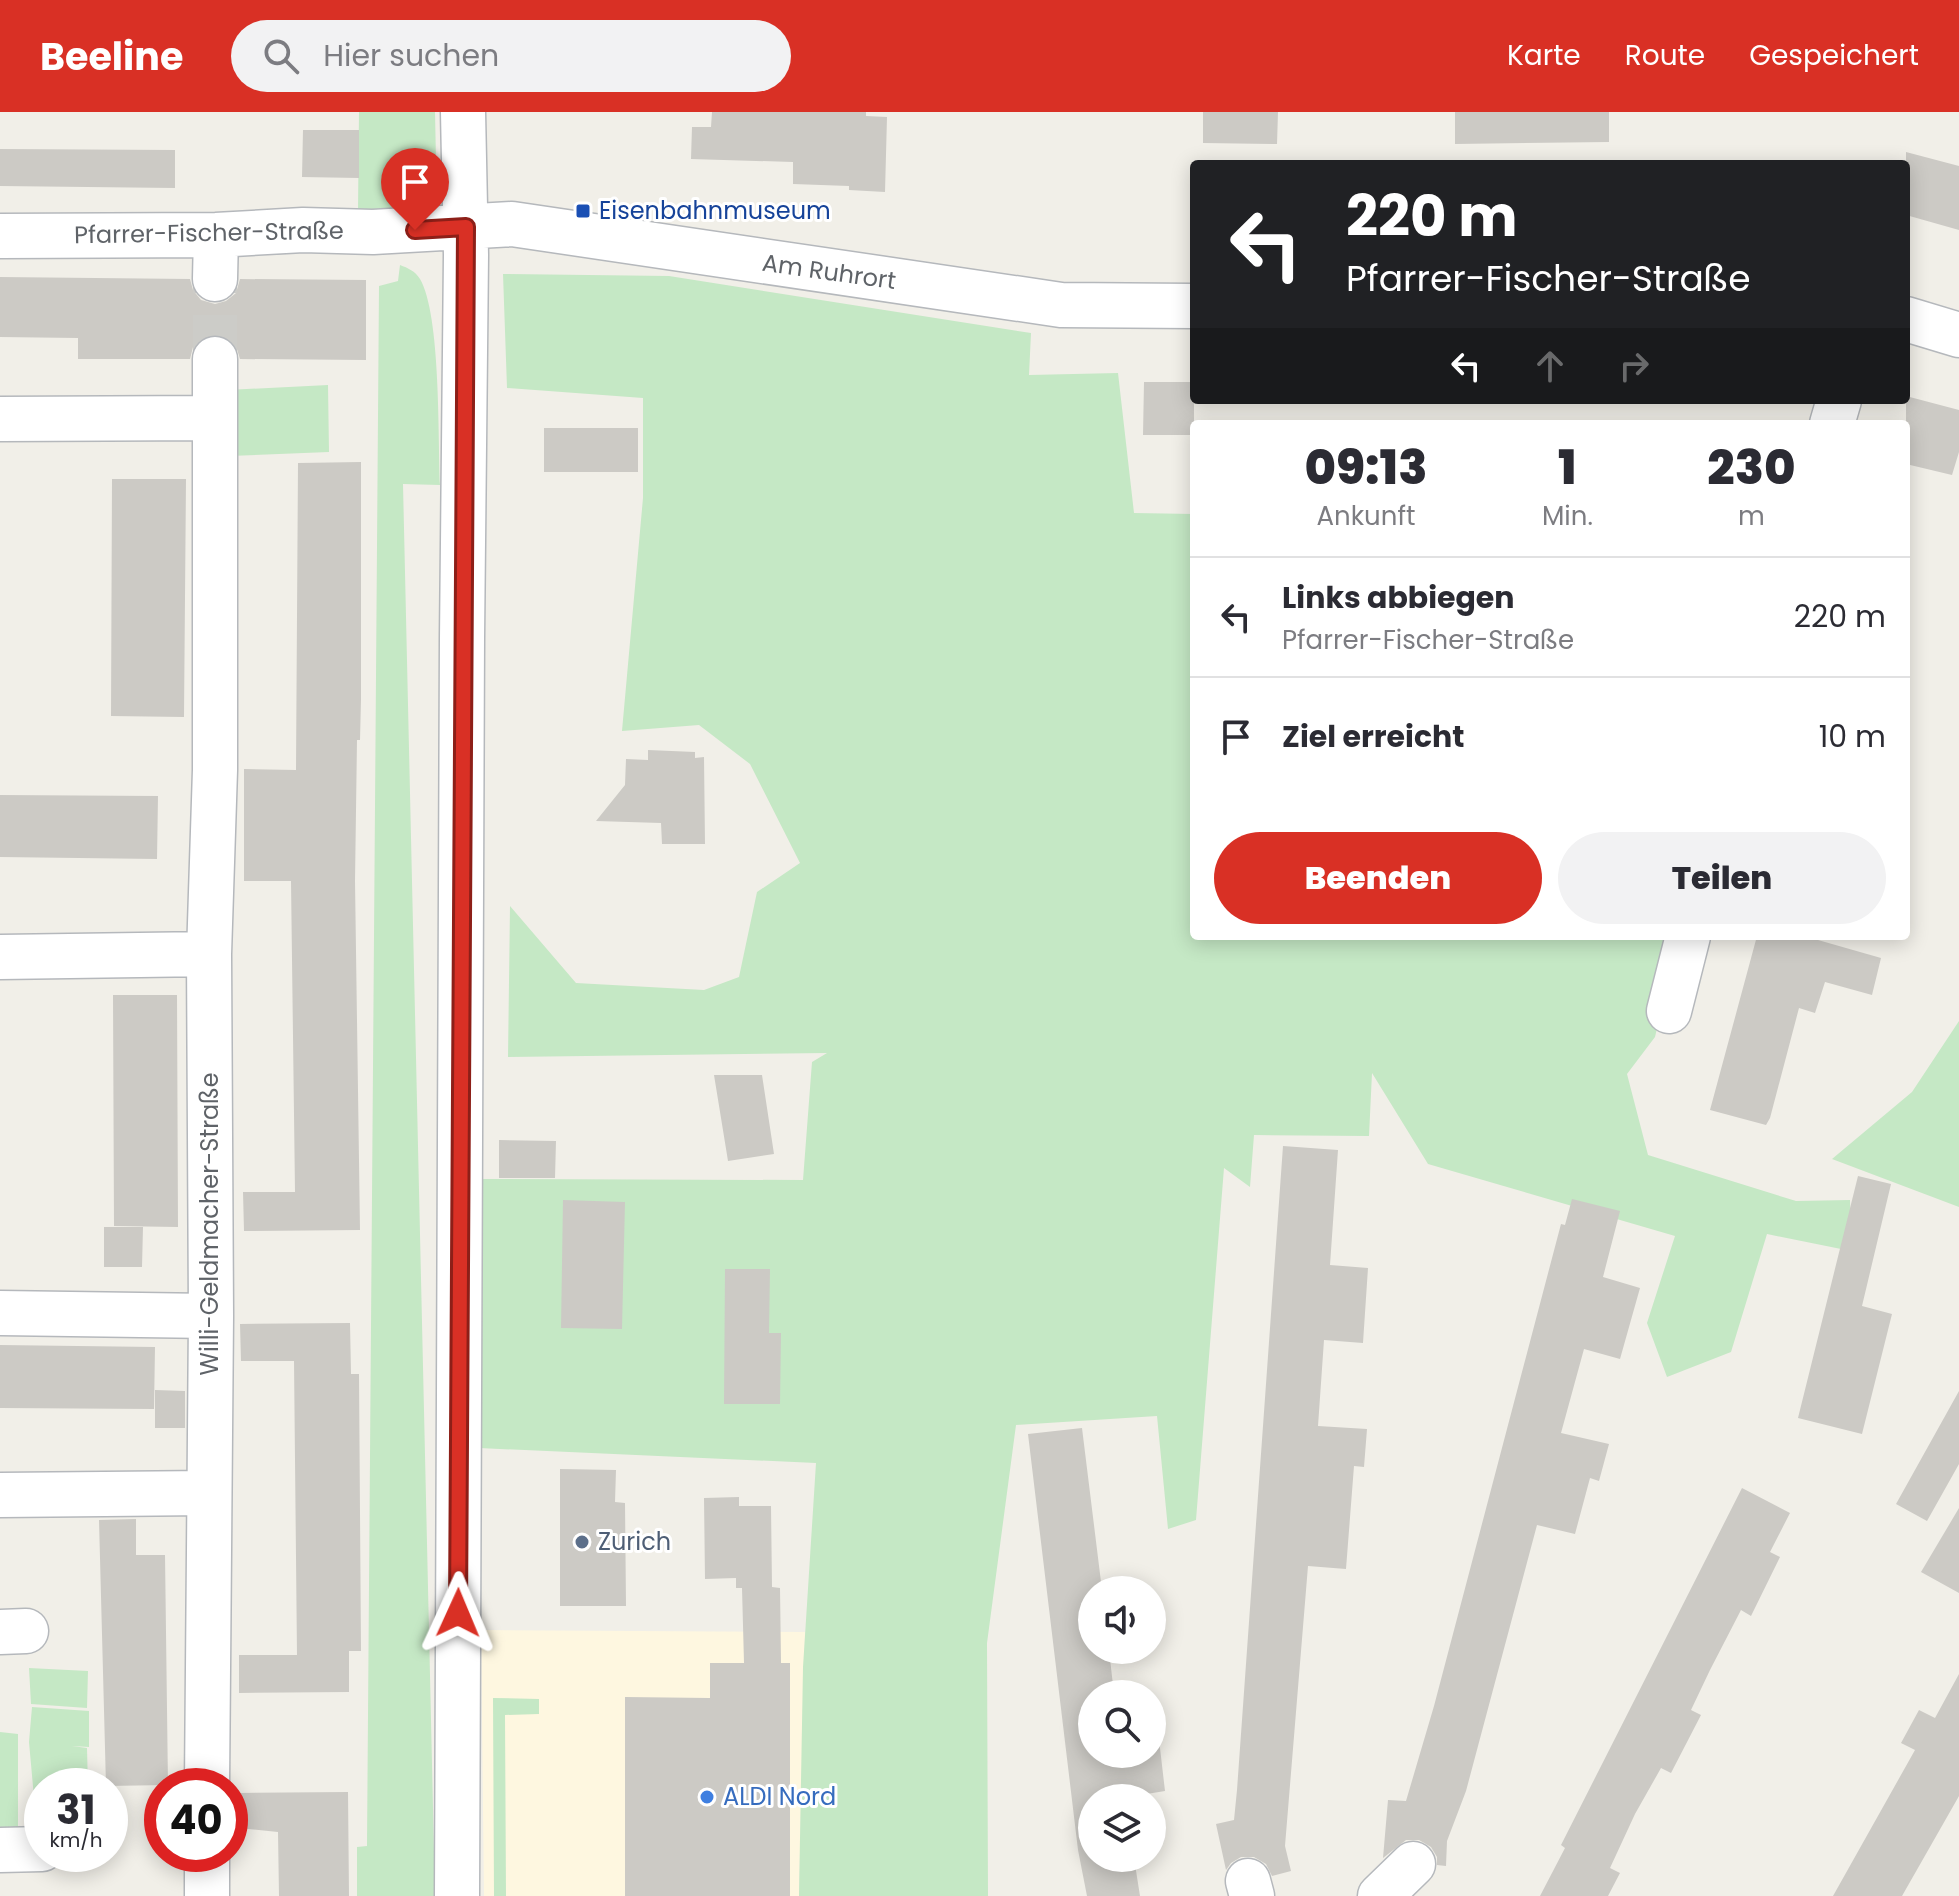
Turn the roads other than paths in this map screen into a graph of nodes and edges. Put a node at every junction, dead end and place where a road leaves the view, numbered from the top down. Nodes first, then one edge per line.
1 (463, 112) edge
2 (466, 227) junction
3 (216, 235) junction
4 (0, 236) edge
5 (215, 279) tunnel mouth
6 (1190, 306) edge
7 (1910, 320) edge
8 (1959, 335) edge
9 (215, 359) tunnel mouth
10 (214, 418) junction
11 (0, 419) edge
12 (1687, 940) edge
13 (209, 954) junction
14 (0, 957) edge
15 (1669, 1011) dead end
16 (0, 1313) edge
17 (211, 1316) junction
18 (208, 1493) junction
19 (0, 1495) edge
20 (207, 1768) edge
21 (24, 1849) edge
22 (0, 1850) edge
23 (1413, 1864) dead end
24 (207, 1872) edge
25 (207, 1896) edge
26 (457, 1896) edge
27 (1380, 1896) edge

1 - 2 street
2 - 3 street, Pfarrer-Fischer-Straße
2 - 6 street, Am Ruhrort
2 - 26 street
3 - 4 street, Pfarrer-Fischer-Straße
3 - 5 street
7 - 8 street
9 - 10 street, Willi-Geldmacher-Straße
10 - 11 street
10 - 13 street, Willi-Geldmacher-Straße
12 - 15 street
13 - 14 street
13 - 17 street, Willi-Geldmacher-Straße
16 - 17 street
17 - 18 street, Willi-Geldmacher-Straße
18 - 19 street
18 - 20 street, Willi-Geldmacher-Straße
21 - 22 street
23 - 27 street
24 - 25 street

